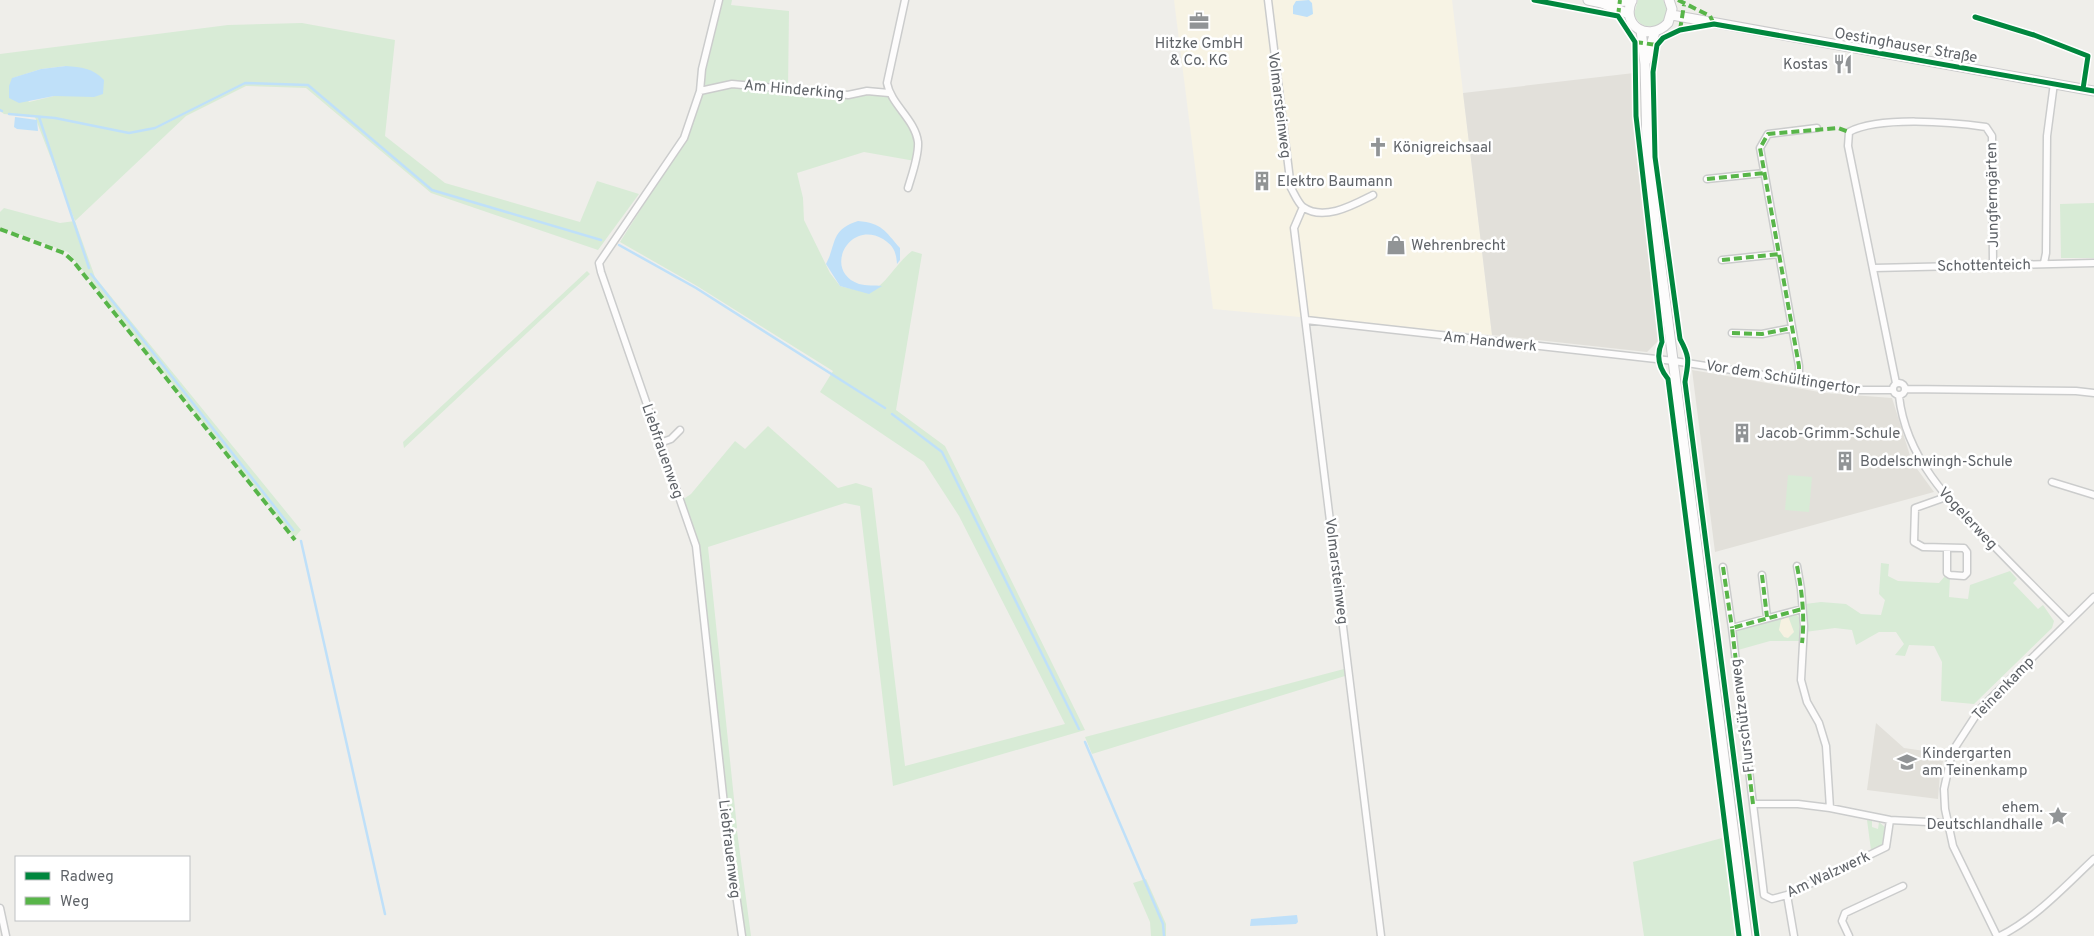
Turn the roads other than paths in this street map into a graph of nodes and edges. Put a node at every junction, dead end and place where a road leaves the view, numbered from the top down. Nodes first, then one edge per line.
1 (718, 0) edge
2 (905, 0) edge
3 (1268, 0) edge
4 (1588, 0) edge
5 (1632, 0) edge
6 (1669, 0) edge
7 (1602, 3) junction
8 (1629, 14) junction
9 (1672, 16) junction
10 (1641, 30) junction
11 (1656, 32) junction
12 (1645, 64) junction
13 (2054, 83) junction
14 (700, 91) junction
15 (2094, 91) edge
16 (889, 93) junction
17 (1817, 128) dead end
18 (1764, 173) junction
19 (1707, 179) dead end
20 (908, 188) dead end
21 (1374, 195) dead end
22 (1303, 207) junction
23 (1779, 254) junction
24 (1722, 260) dead end
25 (2044, 263) junction
26 (2094, 263) edge
27 (1993, 264) junction
28 (1874, 268) junction
29 (1306, 320) junction
30 (1792, 328) junction
31 (1732, 333) dead end
32 (1674, 361) junction
33 (1799, 381) junction
34 (1896, 383) junction
35 (1905, 389) junction
36 (1892, 390) junction
37 (2094, 393) edge
38 (1900, 396) junction
39 (680, 430) dead end
40 (660, 443) junction
41 (2052, 482) dead end
42 (2094, 495) edge
43 (1946, 497) junction
44 (1947, 549) junction
45 (1797, 566) dead end
46 (1724, 567) dead end
47 (1762, 575) dead end
48 (2094, 596) edge
49 (1802, 609) junction
50 (1766, 617) junction
51 (2068, 622) junction
52 (1732, 628) junction
53 (1753, 804) junction
54 (1830, 808) junction
55 (1890, 820) junction
56 (1948, 824) junction
57 (2094, 859) edge
58 (1903, 886) dead end
59 (1787, 894) junction
60 (0, 908) edge
61 (6, 936) edge
62 (742, 936) edge
63 (1381, 936) edge
64 (1747, 936) edge
65 (1794, 936) edge
66 (1849, 936) edge
67 (1996, 936) edge
68 (2000, 936) edge

1 - 14 street, Liebfrauenweg
2 - 16 street
3 - 22 street, Volmarsteinweg
4 - 7 main road
5 - 7 main road
5 - 8 main road
6 - 9 main road
7 - 8 main road
8 - 10 main road
9 - 11 main road
9 - 13 main road, Oestinghauser Straße
10 - 11 main road
10 - 12 main road
11 - 12 main road
12 - 32 main road
13 - 15 main road, Oestinghauser Straße
13 - 25 street
14 - 16 street, Am Hinderking
14 - 40 street, Liebfrauenweg
16 - 20 street
17 - 18 street
18 - 19 street
18 - 23 street
21 - 22 street
22 - 29 street, Volmarsteinweg
23 - 24 street
23 - 30 street
25 - 26 street, Schottenteich
25 - 27 street, Schottenteich
27 - 28 street, Schottenteich
27 - 28 street, Jungferngärten
28 - 34 street
29 - 32 street, Am Handwerk
29 - 63 street, Volmarsteinweg
30 - 31 street
30 - 33 street
32 - 33 street, Vor dem Schültingertor
32 - 64 main road
33 - 36 street, Vor dem Schültingertor
34 - 35 street
34 - 36 street
35 - 37 street
35 - 38 street
36 - 38 street
38 - 43 street, Vogelerweg
39 - 40 street
40 - 62 street, Liebfrauenweg
41 - 42 street
43 - 44 street
43 - 51 street, Vogelerweg
44 - 44 street
45 - 49 street
46 - 52 street, Flurschützenweg
47 - 50 street
48 - 51 street, Teinenkamp
49 - 50 street
49 - 54 street
50 - 52 street
51 - 56 street, Teinenkamp
52 - 53 street, Flurschützenweg
53 - 54 street
53 - 59 street, Am Walzwerk
54 - 55 street
55 - 56 street
55 - 59 street, Am Walzwerk
56 - 67 street, Teinenkamp
57 - 68 street
58 - 66 street
59 - 65 street
60 - 61 street

